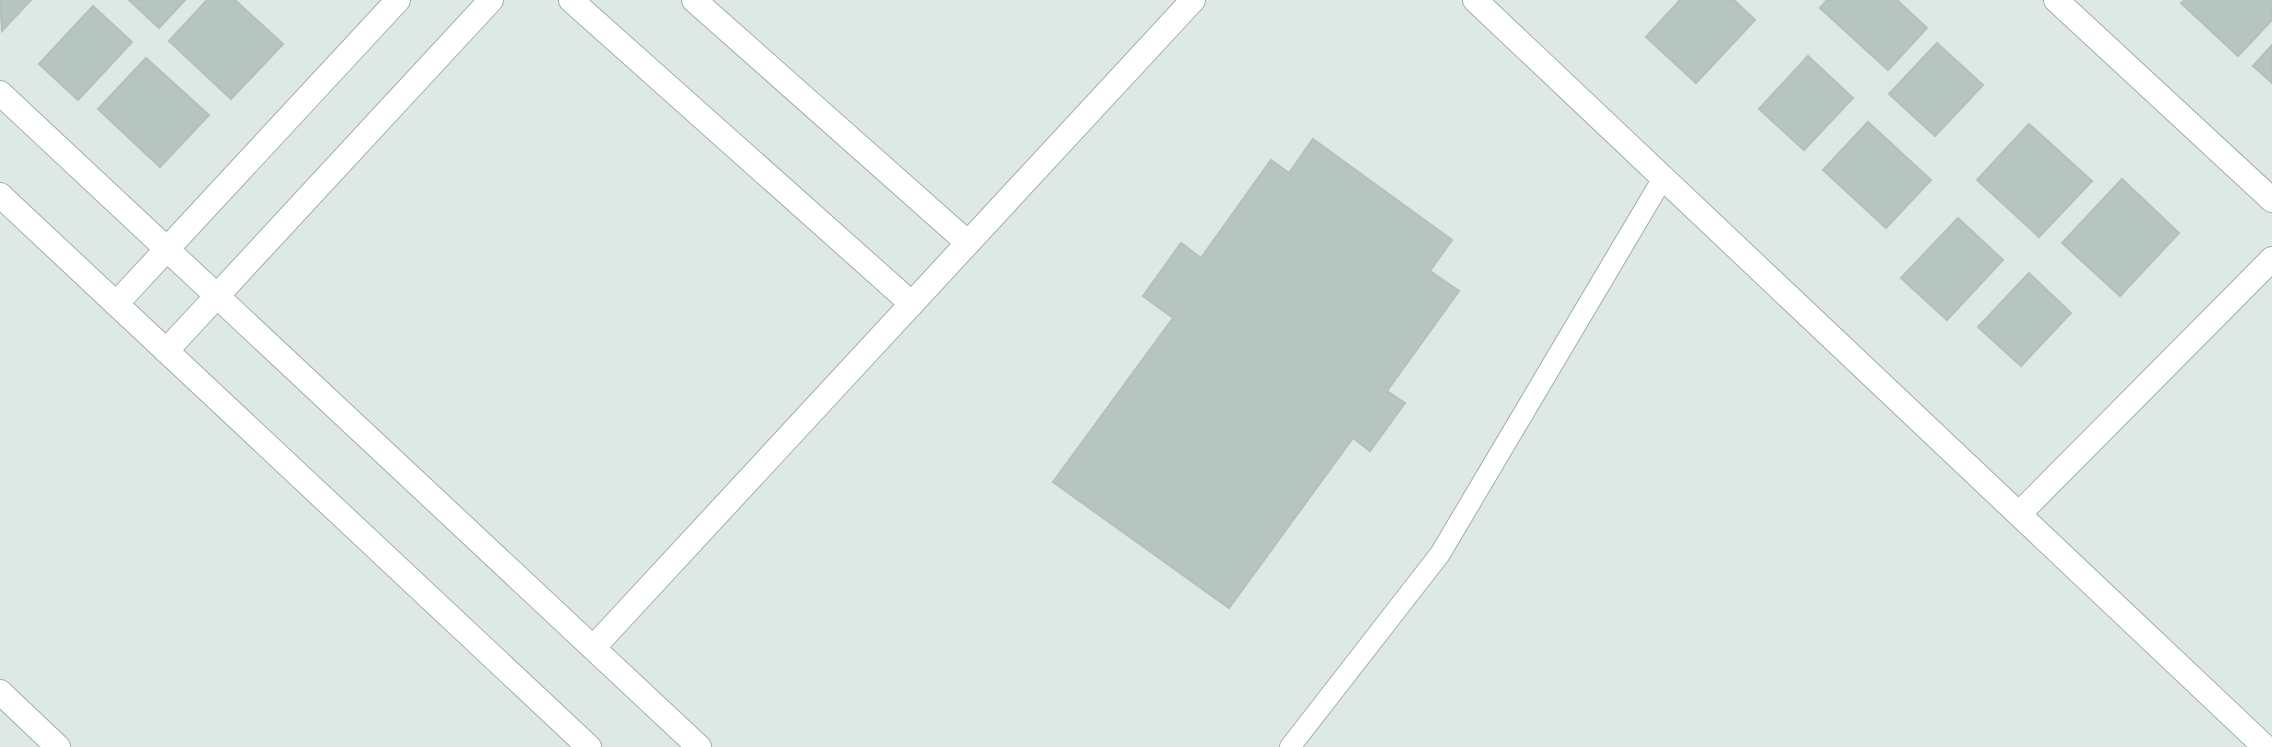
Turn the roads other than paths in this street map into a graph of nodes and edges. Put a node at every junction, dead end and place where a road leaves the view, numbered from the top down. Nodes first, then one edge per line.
1 (491, 0) edge
2 (571, 0) edge
3 (694, 0) edge
4 (1193, 0) edge
5 (1475, 0) edge
6 (2056, 0) edge
7 (393, 2) edge
8 (0, 93) edge
9 (1663, 178) junction
10 (0, 195) edge
11 (2272, 200) edge
12 (968, 243) junction
13 (167, 249) junction
14 (2272, 259) edge
15 (216, 296) junction
16 (116, 304) junction
17 (912, 304) junction
18 (166, 351) junction
19 (2019, 514) junction
20 (593, 648) junction
21 (0, 692) edge
22 (58, 747) edge
23 (589, 747) edge
24 (699, 747) edge
25 (1290, 747) edge
26 (2265, 747) edge

1 - 15 street
2 - 17 street
3 - 12 street
4 - 12 street
5 - 9 street
6 - 11 street
7 - 13 street
8 - 13 street
9 - 19 street
9 - 25 lane
10 - 16 street
12 - 17 street
13 - 15 street
13 - 16 street
14 - 19 street
15 - 18 street
15 - 20 street
16 - 18 street
17 - 20 street
18 - 23 street
19 - 26 street
20 - 24 street
21 - 22 street

